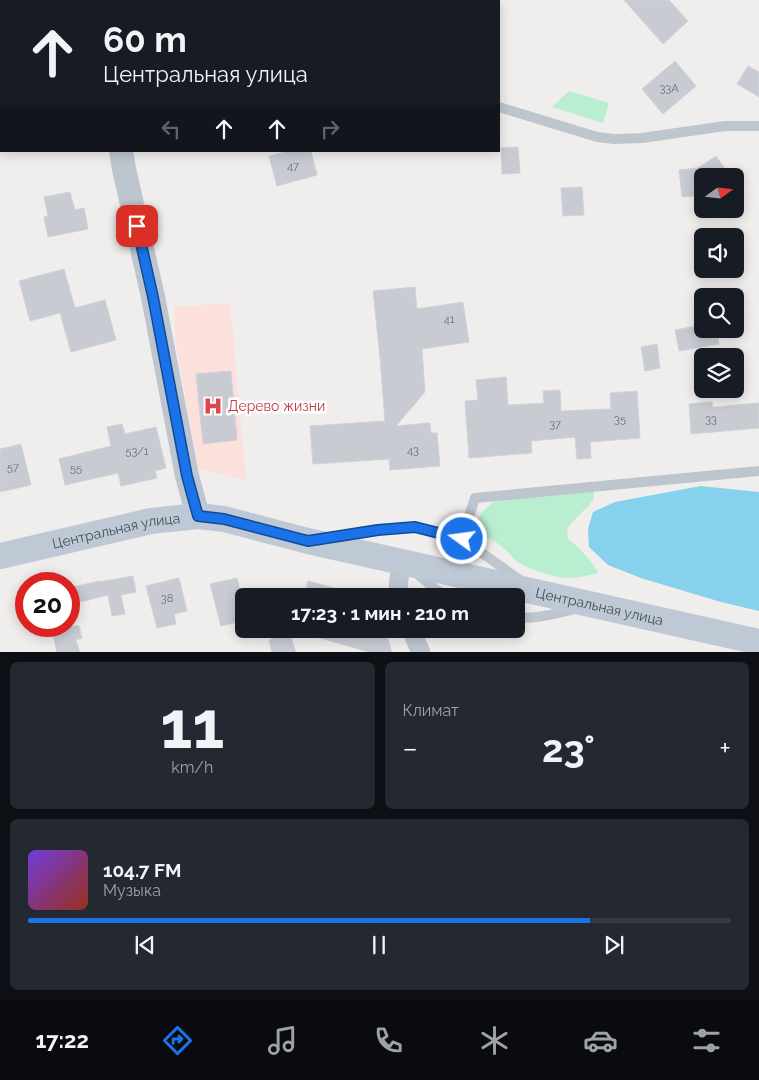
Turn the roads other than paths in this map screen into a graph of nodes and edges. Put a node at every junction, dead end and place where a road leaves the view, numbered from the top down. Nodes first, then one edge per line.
1 (500, 107) edge
2 (759, 126) edge
3 (121, 152) edge
4 (759, 471) edge
5 (198, 516) junction
6 (462, 539) junction
7 (308, 541) junction
8 (0, 556) edge
9 (403, 562) junction
10 (398, 588) edge
11 (434, 588) edge
12 (537, 592) junction
13 (594, 604) junction
14 (525, 618) edge
15 (415, 638) edge
16 (759, 642) edge
17 (421, 652) edge

1 - 2 lane
3 - 5 street
4 - 6 lane
5 - 7 main road, Центральная улица
5 - 8 main road, Центральная улица
6 - 7 lane
6 - 12 lane
7 - 9 main road, Центральная улица
9 - 10 street
9 - 11 lane
9 - 12 main road, Центральная улица
12 - 13 main road, Центральная улица
13 - 14 lane
13 - 16 main road, Центральная улица
15 - 17 street

